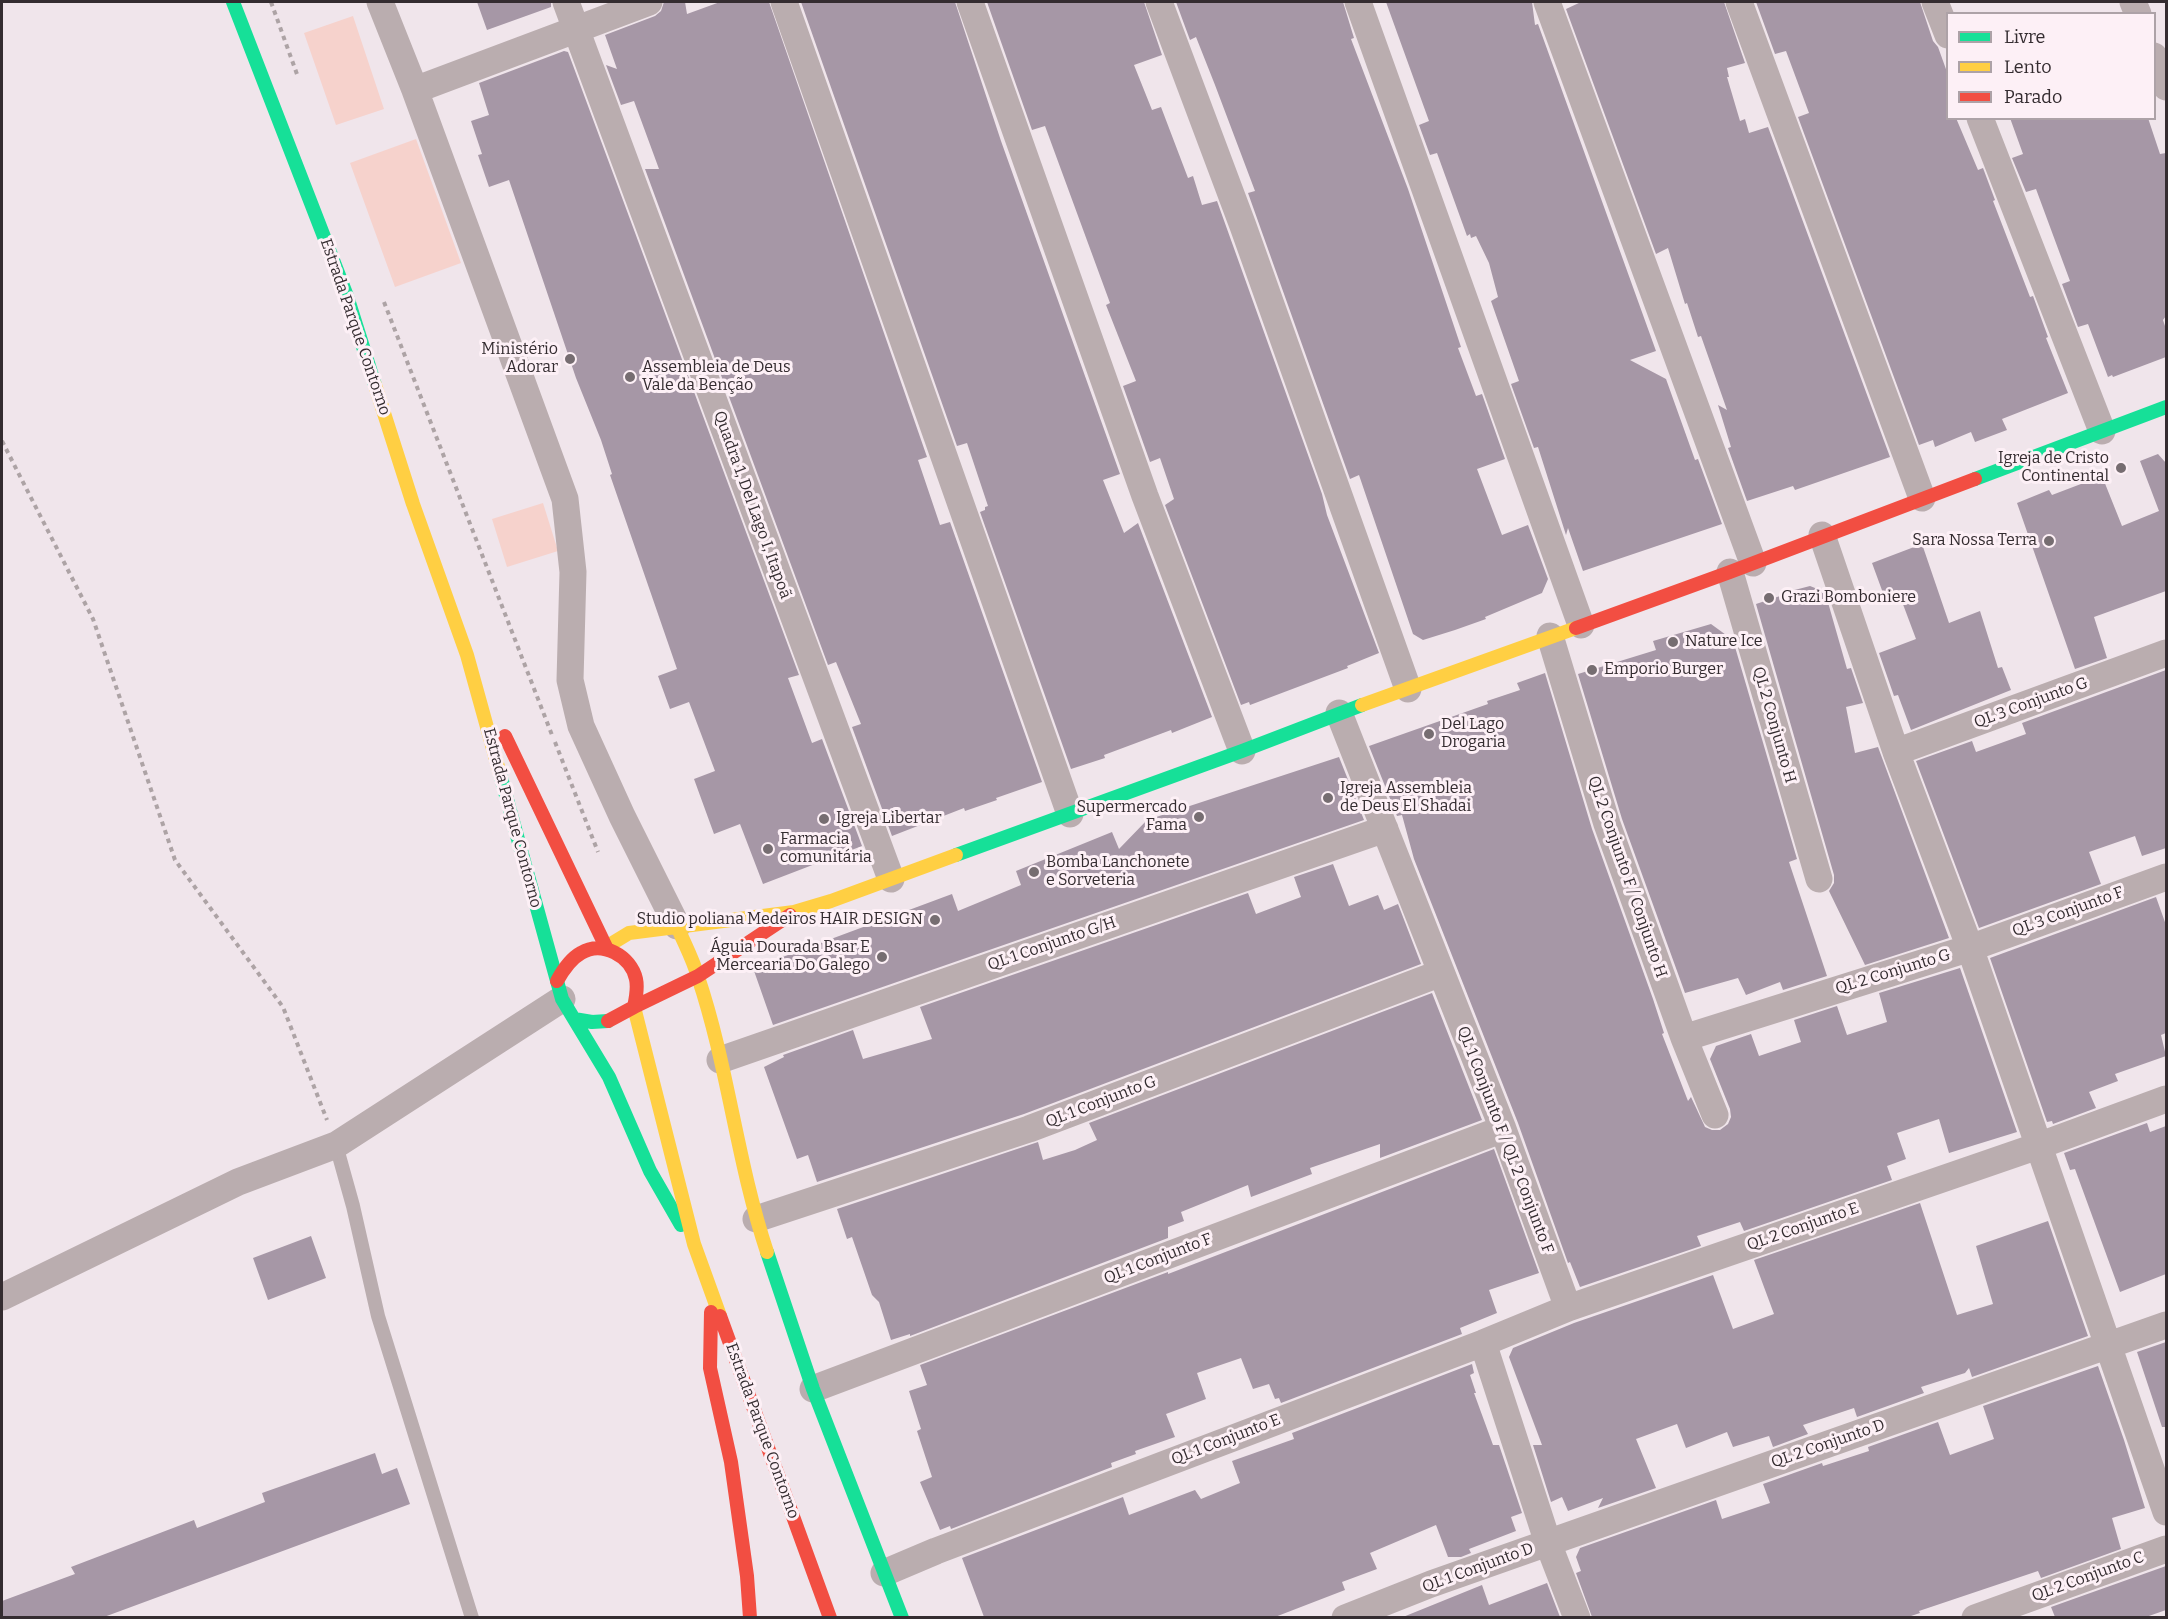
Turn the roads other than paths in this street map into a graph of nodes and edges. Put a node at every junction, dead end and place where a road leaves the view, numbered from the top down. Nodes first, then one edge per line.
1 (232, 2) edge
2 (380, 2) edge
3 (566, 2) edge
4 (650, 2) edge
5 (784, 2) edge
6 (970, 2) edge
7 (1160, 2) edge
8 (1358, 2) edge
9 (1547, 2) edge
10 (1739, 2) edge
11 (1935, 2) edge
12 (575, 29) junction
13 (1946, 32) edge
14 (2156, 61) edge
15 (2166, 87) edge
16 (415, 90) junction
17 (1981, 120) edge
18 (2166, 407) edge
19 (2102, 431) junction
20 (1922, 498) junction
21 (1822, 535) junction
22 (1742, 567) junction
23 (1581, 625) junction
24 (1550, 636) junction
25 (2166, 653) edge
26 (467, 656) junction
27 (1408, 689) junction
28 (1339, 713) junction
29 (1242, 751) junction
30 (1896, 752) junction
31 (1070, 814) junction
32 (1385, 829) junction
33 (2166, 876) edge
34 (891, 879) junction
35 (1819, 879) dead end
36 (794, 912) junction
37 (677, 926) junction
38 (606, 947) junction
39 (1971, 948) junction
40 (1441, 973) junction
41 (698, 976) junction
42 (564, 1000) junction
43 (634, 1007) junction
44 (1684, 1038) junction
45 (720, 1060) junction
46 (2166, 1099) edge
47 (1715, 1115) dead end
48 (1503, 1129) junction
49 (336, 1145) junction
50 (2038, 1146) junction
51 (756, 1219) junction
52 (694, 1244) junction
53 (712, 1293) junction
54 (2, 1297) edge
55 (1568, 1308) junction
56 (2166, 1325) edge
57 (1483, 1343) junction
58 (2109, 1346) junction
59 (813, 1389) junction
60 (2166, 1512) edge
61 (1548, 1543) junction
62 (2166, 1549) edge
63 (884, 1573) junction
64 (472, 1617) edge
65 (750, 1617) edge
66 (830, 1617) edge
67 (902, 1617) edge
68 (1345, 1617) edge
69 (1576, 1617) edge
70 (1975, 1617) edge

1 - 26 main road, Estrada Parque Contorno
2 - 16 street
3 - 12 street, Quadra 1, Del Lago I, Itapoã
4 - 12 street
5 - 31 street
6 - 29 street
7 - 27 street
8 - 23 street
9 - 22 street, QL 2 Conjunto H
10 - 20 street
11 - 13 street
12 - 16 street
12 - 34 street, Quadra 1, Del Lago I, Itapoã
14 - 15 street
16 - 37 street
17 - 19 street
18 - 19 main road
19 - 20 main road
20 - 21 main road
21 - 22 main road
21 - 30 street
22 - 23 main road
22 - 35 street, QL 2 Conjunto H
23 - 24 main road
24 - 27 main road
24 - 44 street, QL 2 Conjunto F / Conjunto H
25 - 30 street, QL 3 Conjunto G
26 - 38 main road, Estrada Parque Contorno
26 - 42 main road, Estrada Parque Contorno
27 - 28 main road
28 - 29 main road
28 - 32 street, QL 1 Conjunto F / QL 2 Conjunto F
29 - 31 main road
30 - 39 street, QL 2 Conjunto G
31 - 34 main road
32 - 40 street, QL 1 Conjunto F / QL 2 Conjunto F
32 - 45 street, QL 1 Conjunto G/H
33 - 39 street, QL 3 Conjunto F
34 - 36 main road
36 - 37 main road
36 - 41 main road
37 - 38 main road
37 - 41 main road
38 - 42 main road
38 - 43 main road
39 - 44 street, QL 2 Conjunto G
39 - 50 street
40 - 48 street, QL 1 Conjunto F / QL 2 Conjunto F
40 - 51 street, QL 1 Conjunto G
41 - 43 main road
41 - 45 main road
42 - 43 main road
42 - 49 street
42 - 52 main road, Estrada Parque Contorno
43 - 52 main road, Estrada Parque Contorno
44 - 47 street, QL 2 Conjunto F / Conjunto H
45 - 51 main road
46 - 50 street, QL 2 Conjunto E
48 - 55 street, QL 1 Conjunto F / QL 2 Conjunto F
48 - 59 street, QL 1 Conjunto F
49 - 54 street
49 - 64 lane
50 - 55 street, QL 2 Conjunto E
50 - 58 street
51 - 59 main road
52 - 53 main road, Estrada Parque Contorno
53 - 65 main road
53 - 66 main road, Estrada Parque Contorno
55 - 57 street, QL 1 Conjunto E
56 - 58 street, QL 2 Conjunto D
57 - 61 street, QL 1 Conjunto D
57 - 63 street, QL 1 Conjunto E
58 - 60 street
58 - 61 street, QL 2 Conjunto D
59 - 63 main road
61 - 68 street, QL 1 Conjunto D
61 - 69 street
62 - 70 street, QL 2 Conjunto C
63 - 67 main road

